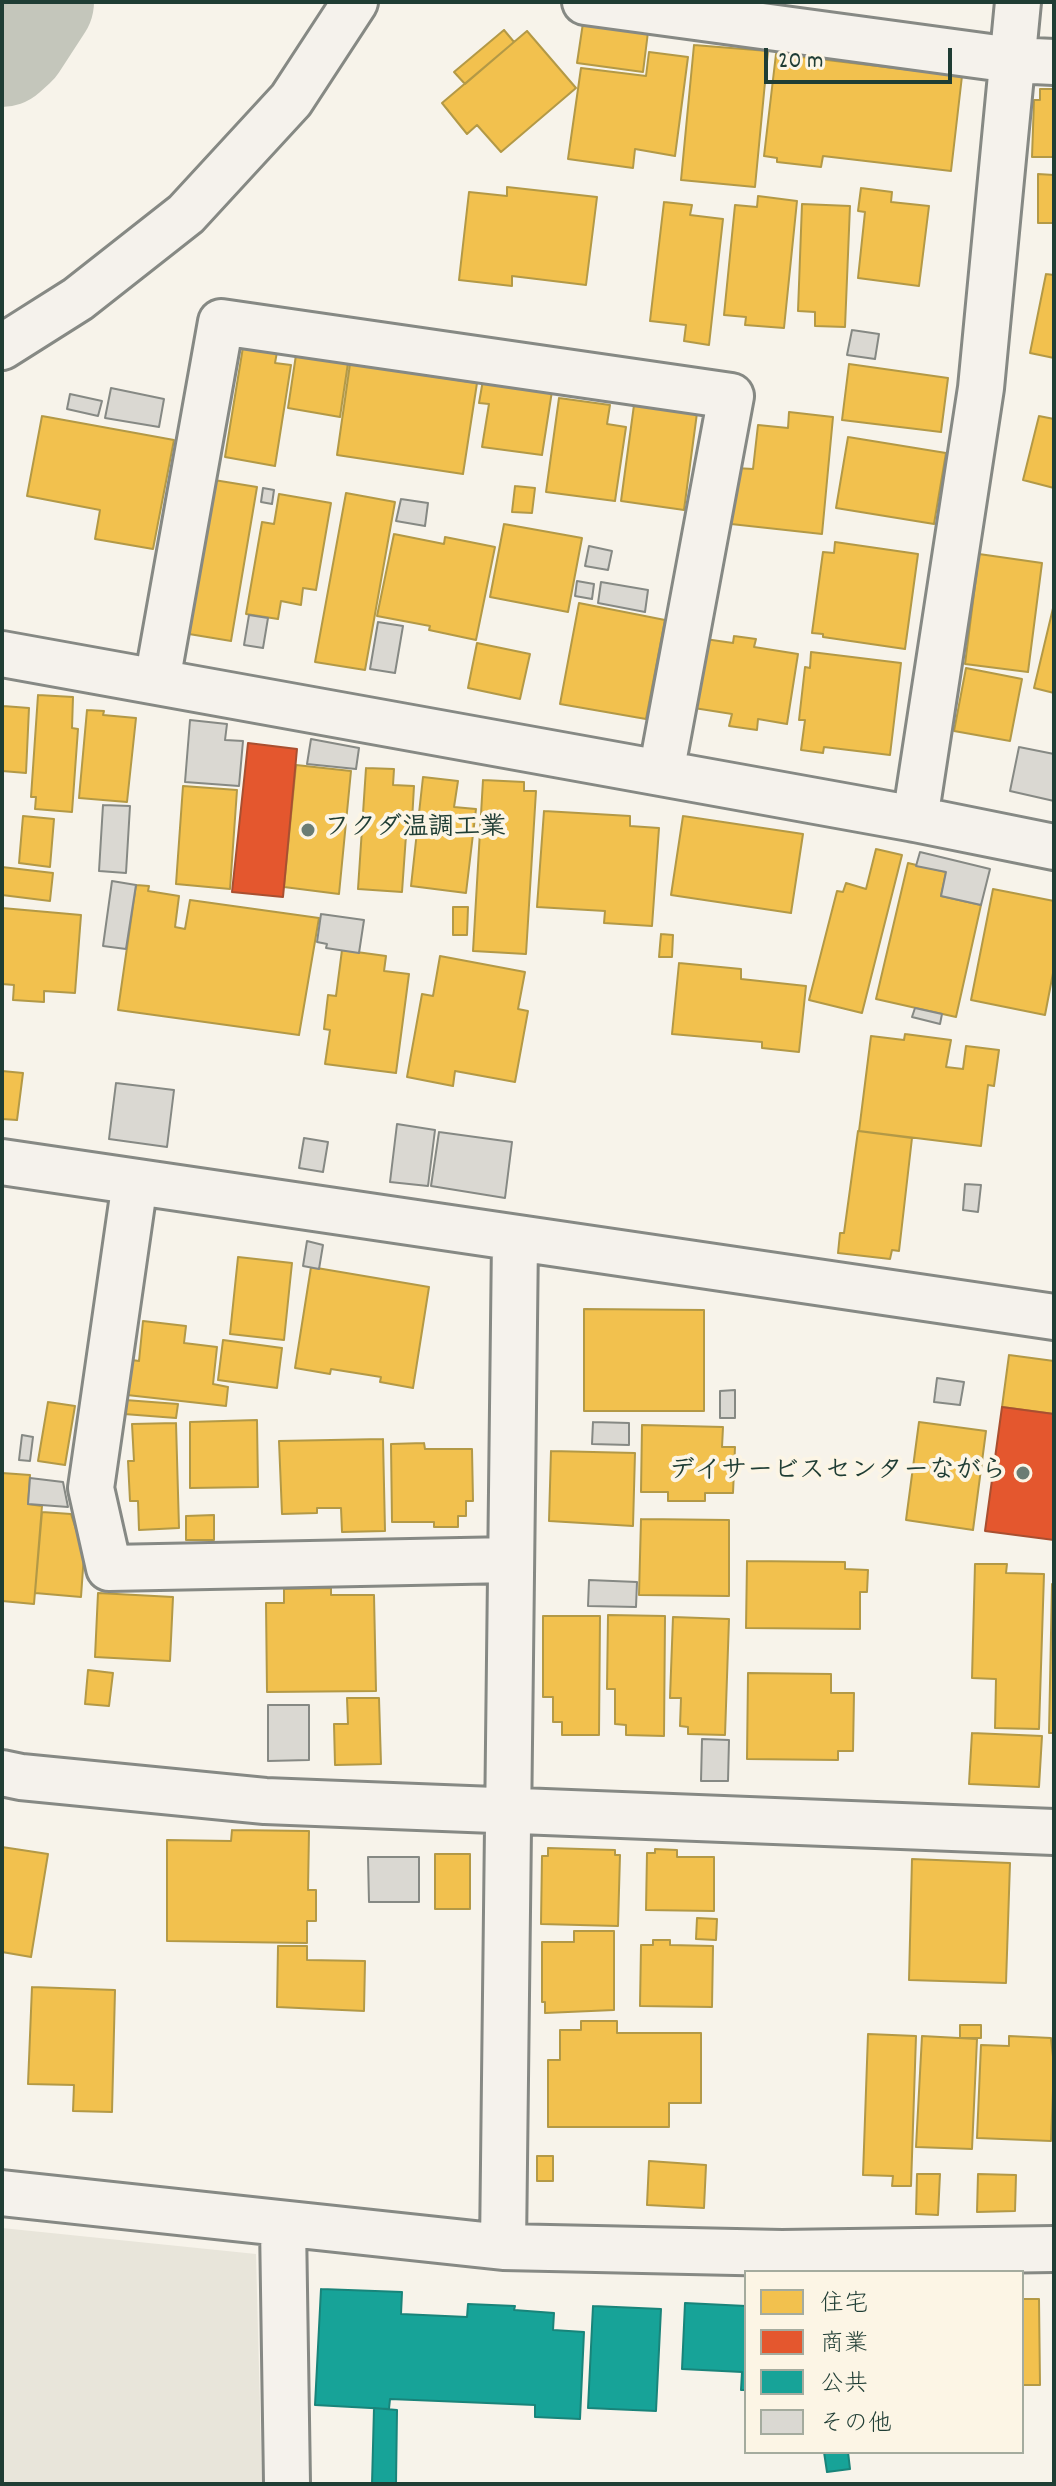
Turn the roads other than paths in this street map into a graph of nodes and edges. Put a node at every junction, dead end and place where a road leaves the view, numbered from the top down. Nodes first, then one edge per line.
1 (355, 2) edge
2 (585, 2) edge
3 (1018, 2) edge
4 (1033, 61) edge
5 (2, 347) edge
6 (2, 654) edge
7 (157, 681) junction
8 (661, 773) junction
9 (915, 819) junction
10 (1054, 847) edge
11 (2, 1162) edge
12 (135, 1182) junction
13 (515, 1239) junction
14 (1054, 1317) edge
15 (511, 1560) junction
16 (2, 1773) edge
17 (507, 1810) junction
18 (1054, 1832) edge
19 (2, 2193) edge
20 (283, 2225) junction
21 (503, 2247) junction
22 (1054, 2249) edge
23 (287, 2484) edge

1 - 5 street
2 - 4 street
3 - 4 street
4 - 9 street
6 - 7 street
7 - 8 street
7 - 8 street
8 - 9 street
9 - 10 street
11 - 12 street
12 - 13 street
12 - 15 street
13 - 14 street
13 - 15 street
15 - 17 street
16 - 17 street
17 - 18 street
17 - 21 street
19 - 20 street
20 - 21 street
20 - 23 street
21 - 22 street

